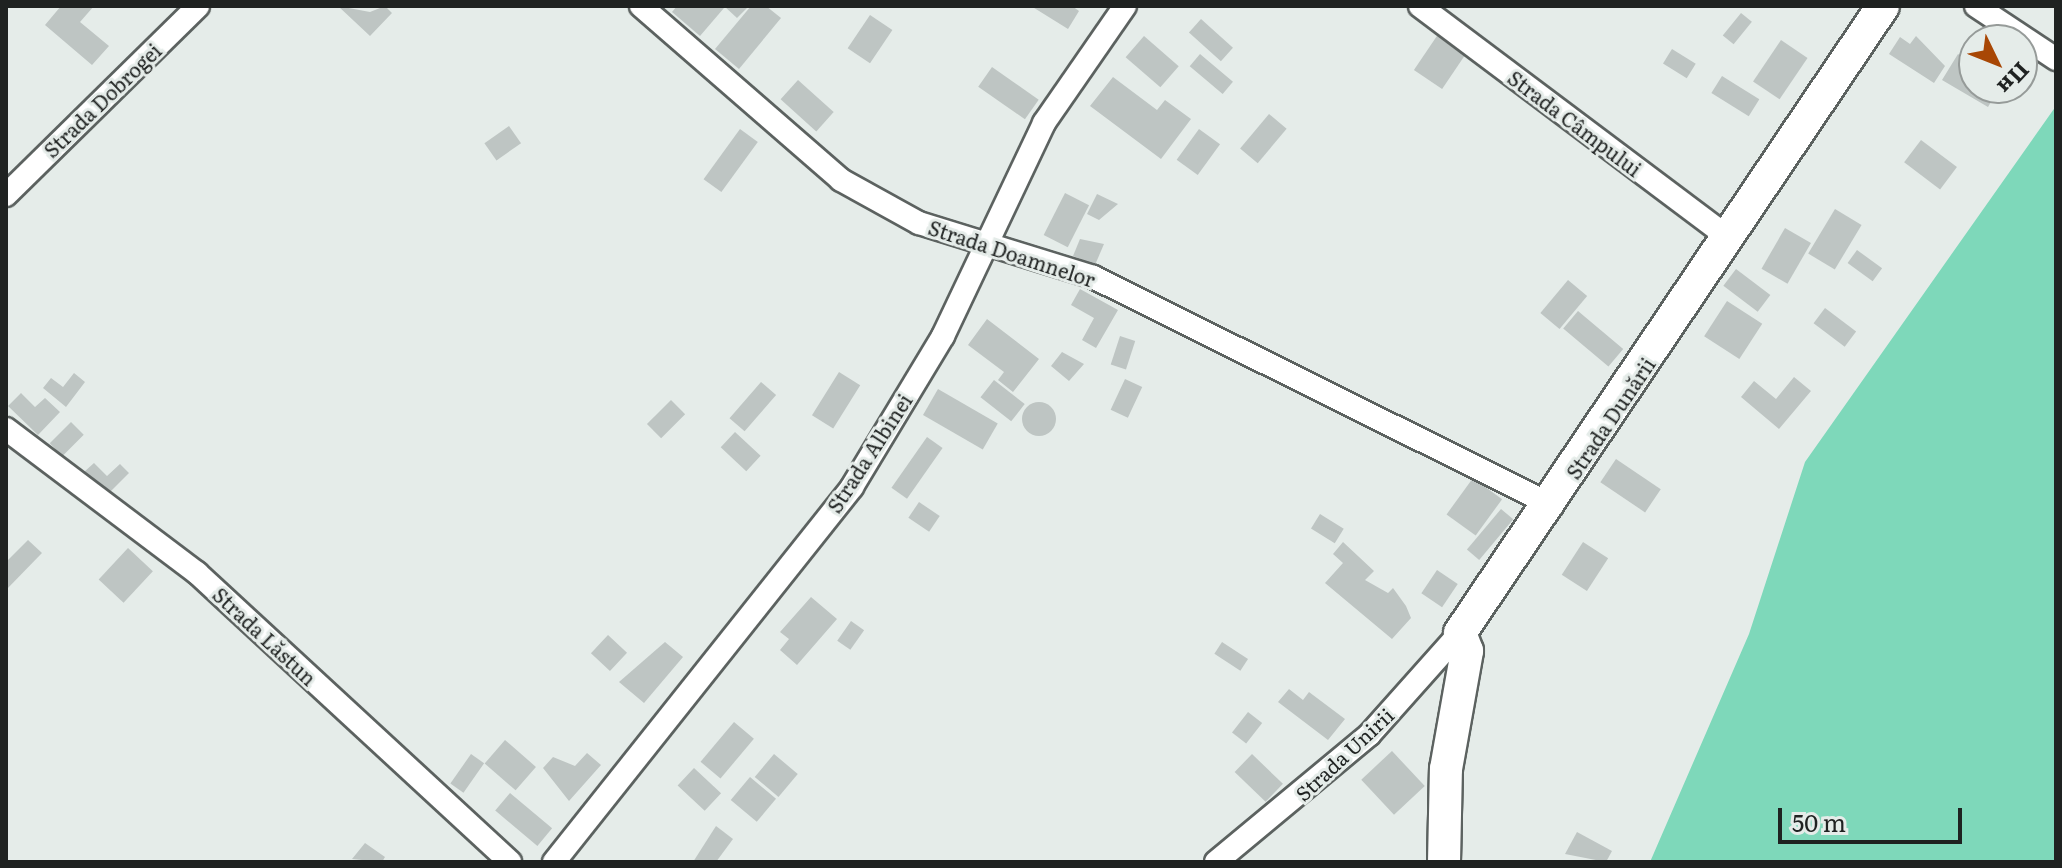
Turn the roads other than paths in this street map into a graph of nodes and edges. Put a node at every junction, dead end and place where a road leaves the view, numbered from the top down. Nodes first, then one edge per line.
1 (198, 6) edge
2 (641, 6) edge
3 (1125, 6) edge
4 (1420, 6) edge
5 (1883, 6) edge
6 (1976, 6) edge
7 (2056, 59) edge
8 (6, 195) edge
9 (1730, 239) junction
10 (984, 244) junction
11 (6, 429) edge
12 (1552, 505) junction
13 (1460, 633) junction
14 (510, 862) edge
15 (554, 862) edge
16 (1216, 862) edge
17 (1444, 862) edge

1 - 8 street, Strada Dobrogei
2 - 10 street, Strada Doamnelor
3 - 10 street, Strada Albinei
4 - 9 street, Strada Câmpului
5 - 9 main road, Strada Dunării
6 - 7 street
9 - 12 main road, Strada Dunării
10 - 12 street, Strada Doamnelor
10 - 15 street, Strada Albinei
11 - 14 street, Strada Lăstun
12 - 13 main road, Strada Dunării
13 - 16 street, Strada Unirii
13 - 17 main road

